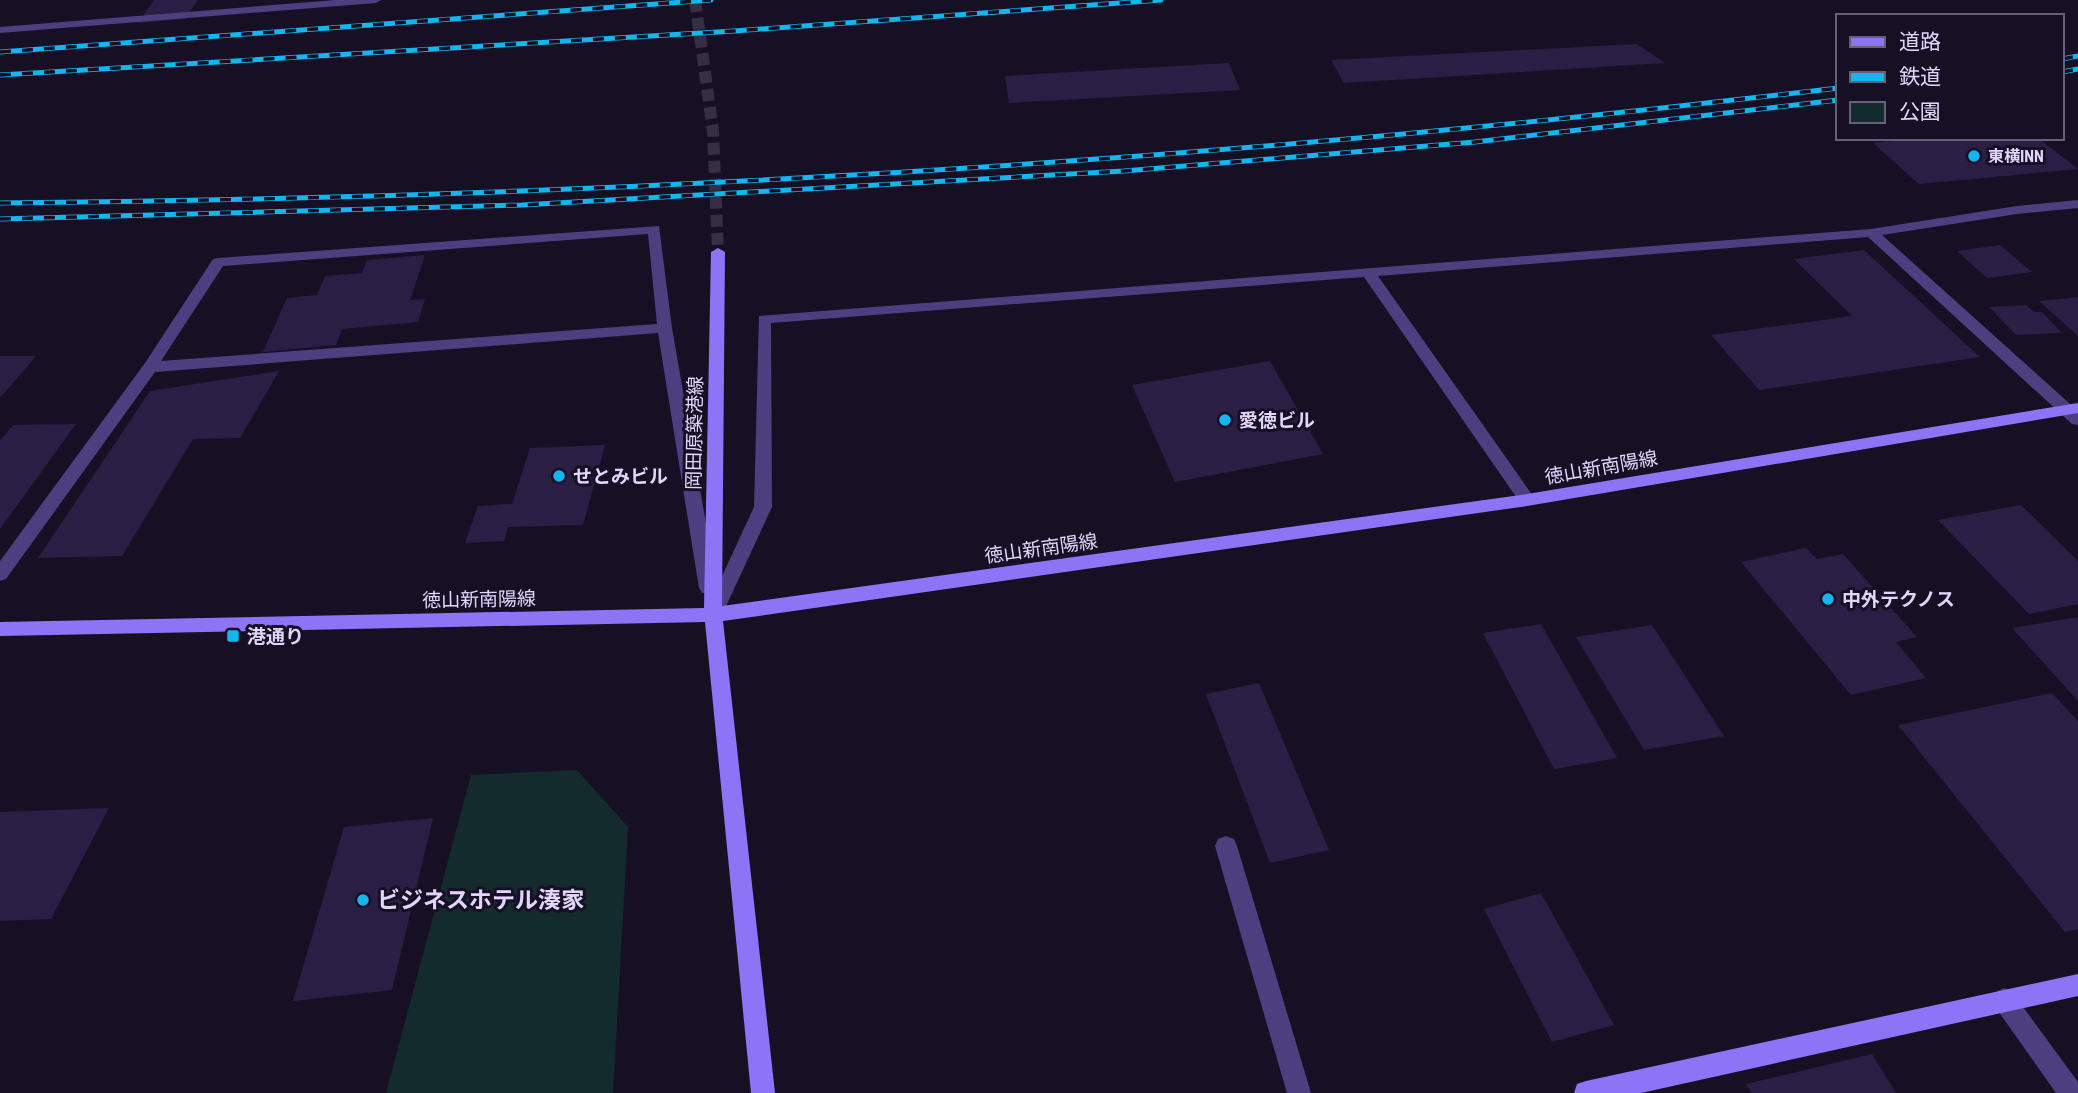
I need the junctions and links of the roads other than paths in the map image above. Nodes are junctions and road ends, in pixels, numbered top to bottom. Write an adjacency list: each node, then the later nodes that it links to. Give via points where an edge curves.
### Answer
1 (376, 0): 2 (street)
2 (0, 30)
3 (2078, 204): 4 (street)
4 (1871, 233): 6 (street); 9 (street)
5 (718, 252): 12 (main road, 岡田原築港線)
6 (1369, 273): 10 (street); 12 (street, via 764,319 763,507)
7 (665, 328): 8 (street); 8 (street, via 654,229 218,262); 12 (street)
8 (150, 367): 11 (street)
9 (2074, 412): 10 (main road, 徳山新南陽線)
10 (1527, 500): 12 (main road, 徳山新南陽線)
11 (0, 574)
12 (713, 615): 13 (main road, 徳山新南陽線); 17 (main road, 岡田原築港線)
13 (0, 629)
14 (1226, 846): 18 (street)
15 (2078, 985): 16 (main road)
16 (2004, 1000): 19 (main road); 20 (street)
17 (762, 1093)
18 (1299, 1093)
19 (1586, 1093)
20 (2071, 1093)

